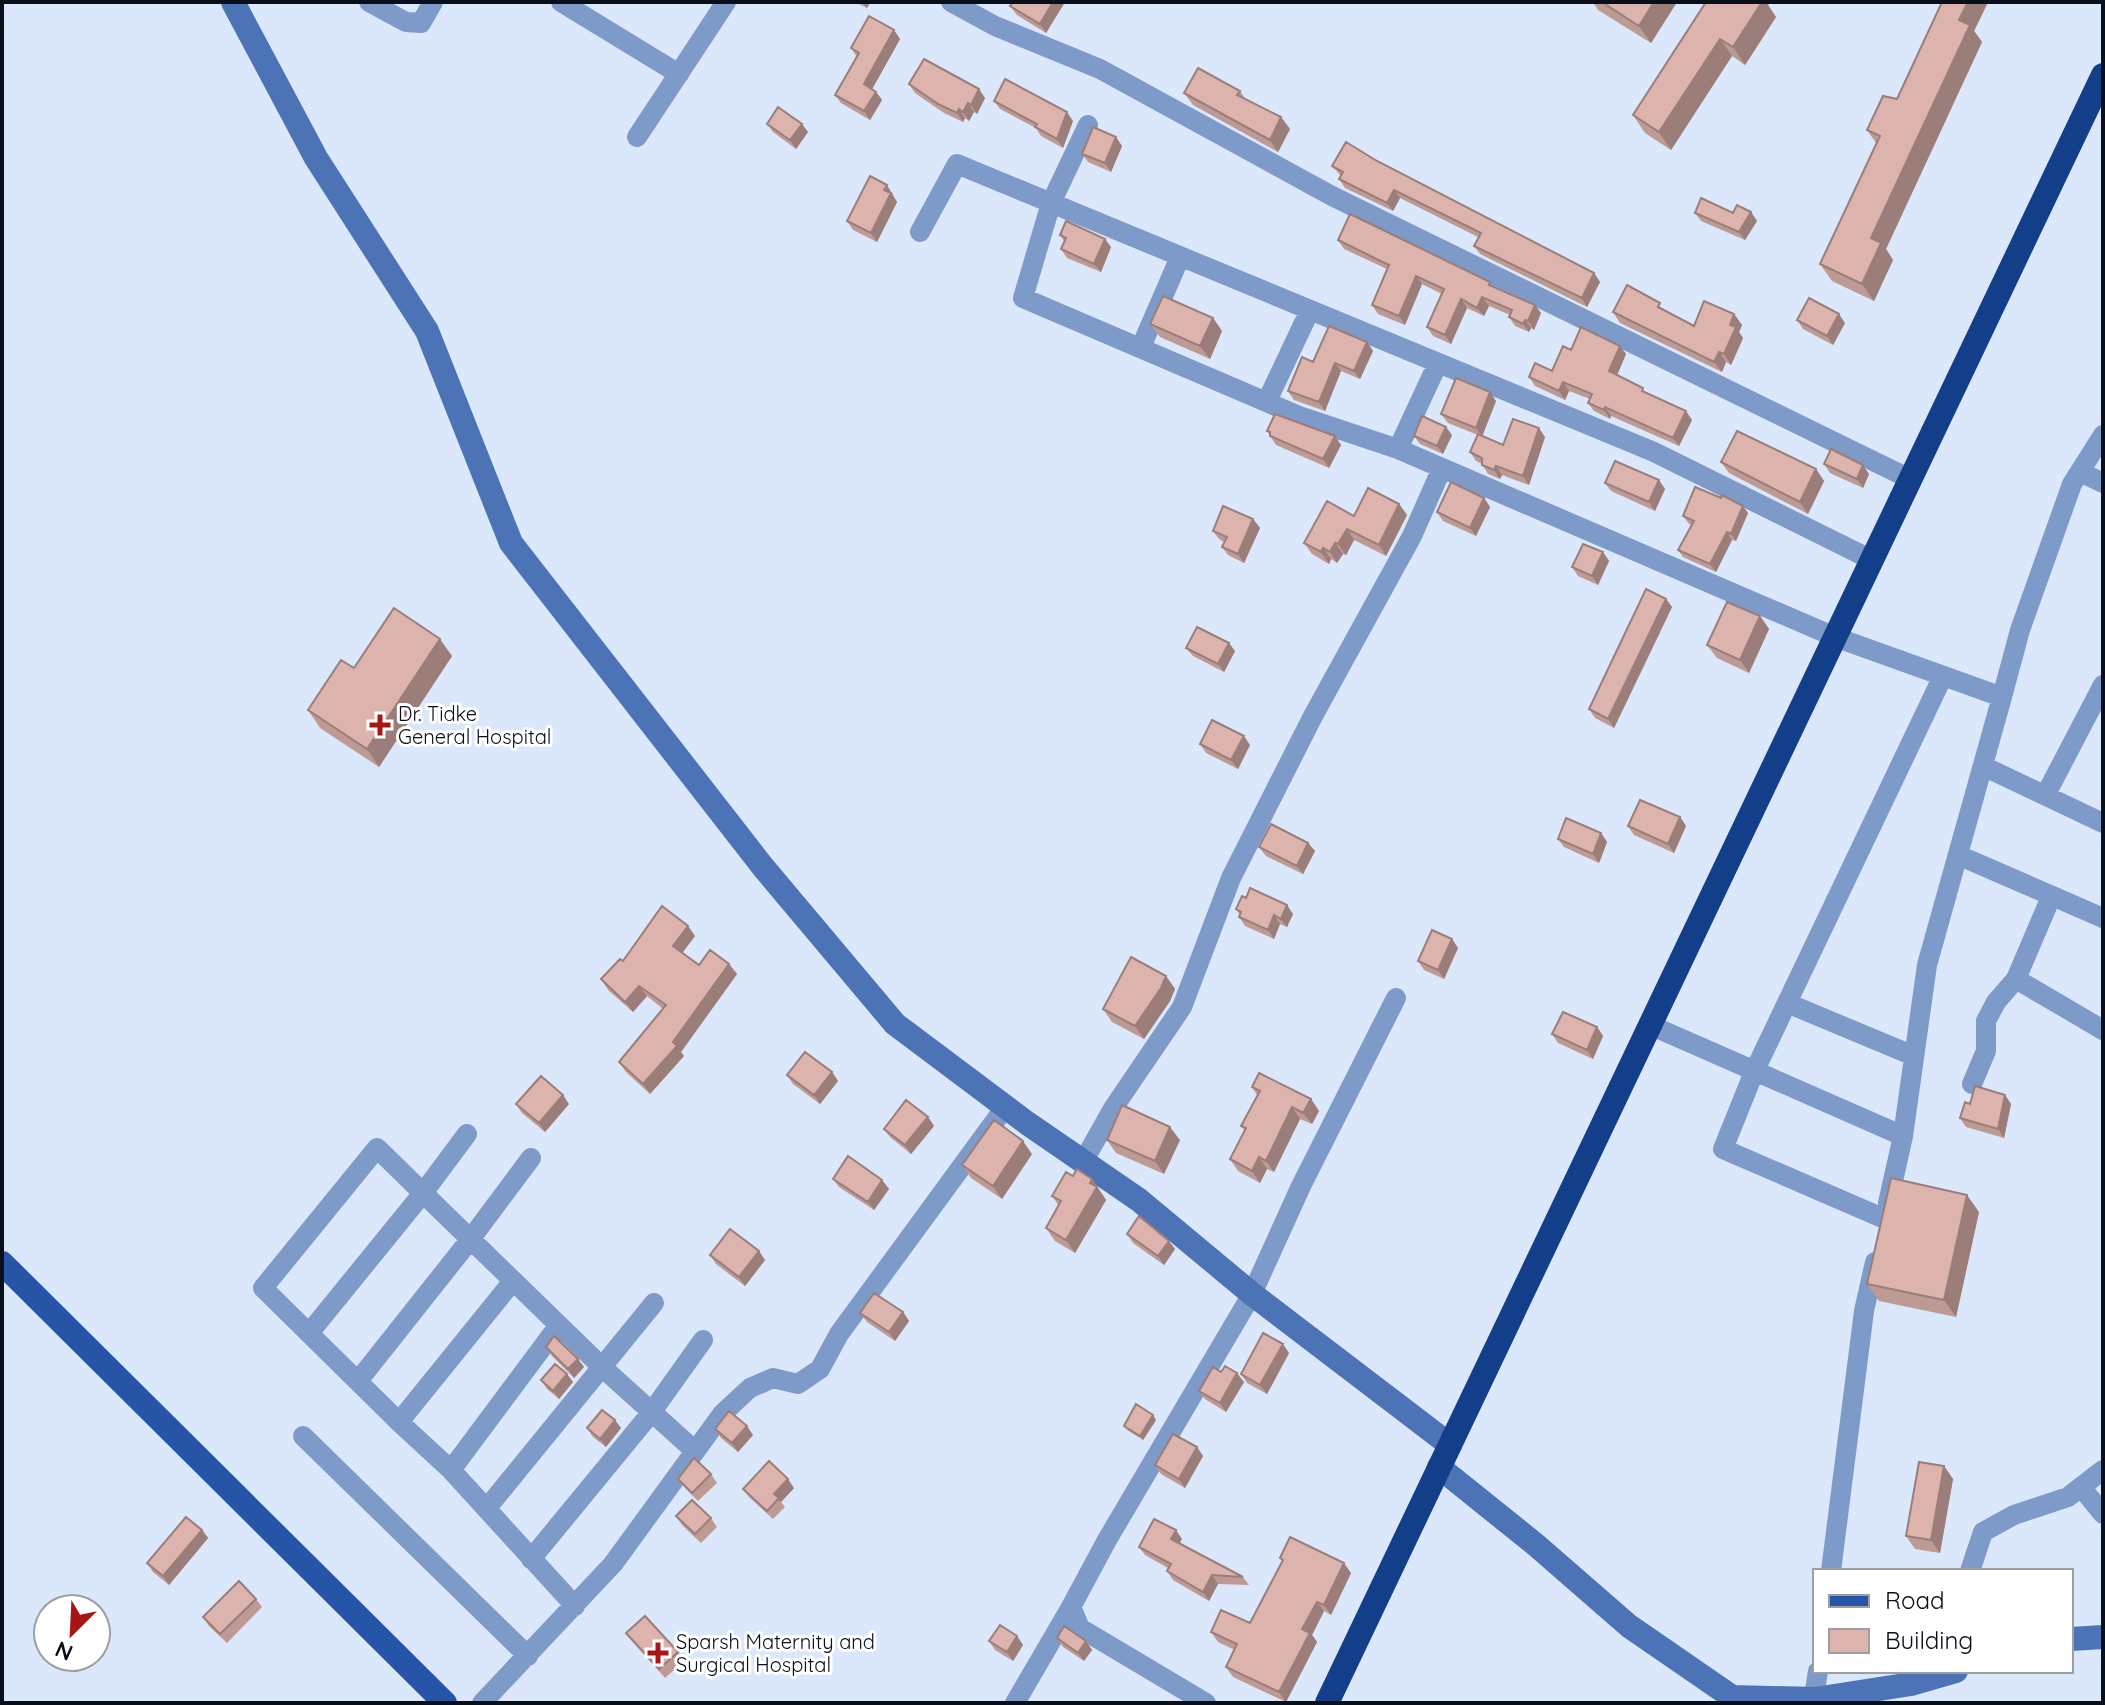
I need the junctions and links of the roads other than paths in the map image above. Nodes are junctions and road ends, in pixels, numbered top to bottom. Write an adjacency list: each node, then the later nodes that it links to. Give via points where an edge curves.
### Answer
1 (233, 2): 45 (street, via 316,158 427,331 511,543 763,867 895,1024)
2 (369, 2): 7 (street)
3 (433, 2): 7 (street, via 421,23 406,22)
4 (561, 2): 8 (street)
5 (726, 2): 9 (street)
6 (951, 2): 24 (street, via 1100,69 1332,196)
7 (396, 8)
8 (586, 8): 9 (street)
9 (679, 74): 12 (street)
10 (2103, 75): 24 (highway)
11 (1088, 125): 13 (street)
12 (637, 137)
13 (1051, 203): 14 (street, via 957,164); 15 (street); 17 (street, via 1023,298)
14 (920, 232)
15 (1180, 257): 16 (street); 17 (street)
16 (1310, 310): 18 (street); 19 (street)
17 (1141, 347): 19 (street)
18 (1438, 363): 21 (street); 26 (street, via 1654,452)
19 (1267, 401): 21 (street)
20 (2103, 435): 23 (street)
21 (1398, 449): 22 (street)
22 (1442, 468): 27 (street); 49 (street, via 1412,536 1231,878 1182,1007)
23 (2080, 472): 25 (street); 30 (street, via 2020,630)
24 (1910, 479): 26 (highway)
25 (2103, 483)
26 (1872, 560): 27 (highway)
27 (1835, 637): 28 (street); 40 (highway)
28 (1943, 676): 30 (street); 39 (street)
29 (2103, 685): 32 (street)
30 (2002, 697): 31 (street)
31 (1983, 766): 32 (street); 34 (street)
32 (2046, 794): 33 (street)
33 (2103, 823)
34 (1958, 855): 35 (street); 42 (street, via 1927,965)
35 (2051, 897): 36 (street); 37 (street)
36 (2103, 918)
37 (2016, 979): 41 (street); 44 (street, via 1986,1021 1986,1051)
38 (1396, 998): 55 (street)
39 (1787, 1003): 42 (street); 43 (street)
40 (1650, 1025): 43 (street); 65 (highway)
41 (2103, 1030)
42 (1914, 1056): 47 (street)
43 (1754, 1072): 47 (street); 51 (street, via 1723,1149)
44 (1972, 1084)
45 (1006, 1106): 49 (street); 66 (street, via 839,1334 820,1369 798,1384 773,1378 750,1388)
46 (467, 1134): 50 (street)
47 (1903, 1136): 51 (street)
48 (531, 1158): 52 (street)
49 (1083, 1162): 55 (street, via 1139,1200)
50 (423, 1193): 52 (street); 58 (street); 58 (street, via 377,1148 263,1288)
51 (1881, 1234): 74 (street, via 1864,1311)
52 (469, 1241): 54 (street); 61 (street)
53 (2, 1263): 85 (main road)
54 (513, 1281): 57 (street); 63 (street)
55 (1252, 1294): 65 (street); 77 (street)
56 (654, 1303): 60 (street)
57 (559, 1325): 60 (street); 68 (street)
58 (310, 1332): 61 (street)
59 (703, 1340): 62 (street)
60 (603, 1368): 62 (street); 71 (street)
61 (358, 1381): 63 (street)
62 (651, 1413): 66 (street); 73 (street)
63 (399, 1422): 68 (street)
64 (303, 1436): 80 (street)
65 (1450, 1445): 67 (highway)
66 (695, 1451): 76 (street, via 613,1564)
67 (1439, 1467): 84 (street, via 1629,1626 1732,1697); 89 (highway)
68 (451, 1470): 71 (street)
69 (2103, 1470): 70 (street)
70 (2081, 1487): 72 (street); 75 (street, via 1983,1532)
71 (487, 1508): 73 (street)
72 (2103, 1514)
73 (531, 1559): 76 (street)
74 (1831, 1569)
75 (1971, 1569)
76 (575, 1606): 80 (street)
77 (1071, 1607): 87 (street); 88 (street, via 1080,1628)
78 (2103, 1637): 79 (street)
79 (2073, 1639)
80 (528, 1656): 86 (street)
81 (1818, 1673): 84 (street)
82 (1933, 1675): 83 (street)
83 (1874, 1696): 84 (street)
84 (1814, 1701)
85 (445, 1703)
86 (482, 1703)
87 (1015, 1703)
88 (1206, 1703)
89 (1327, 1703)

